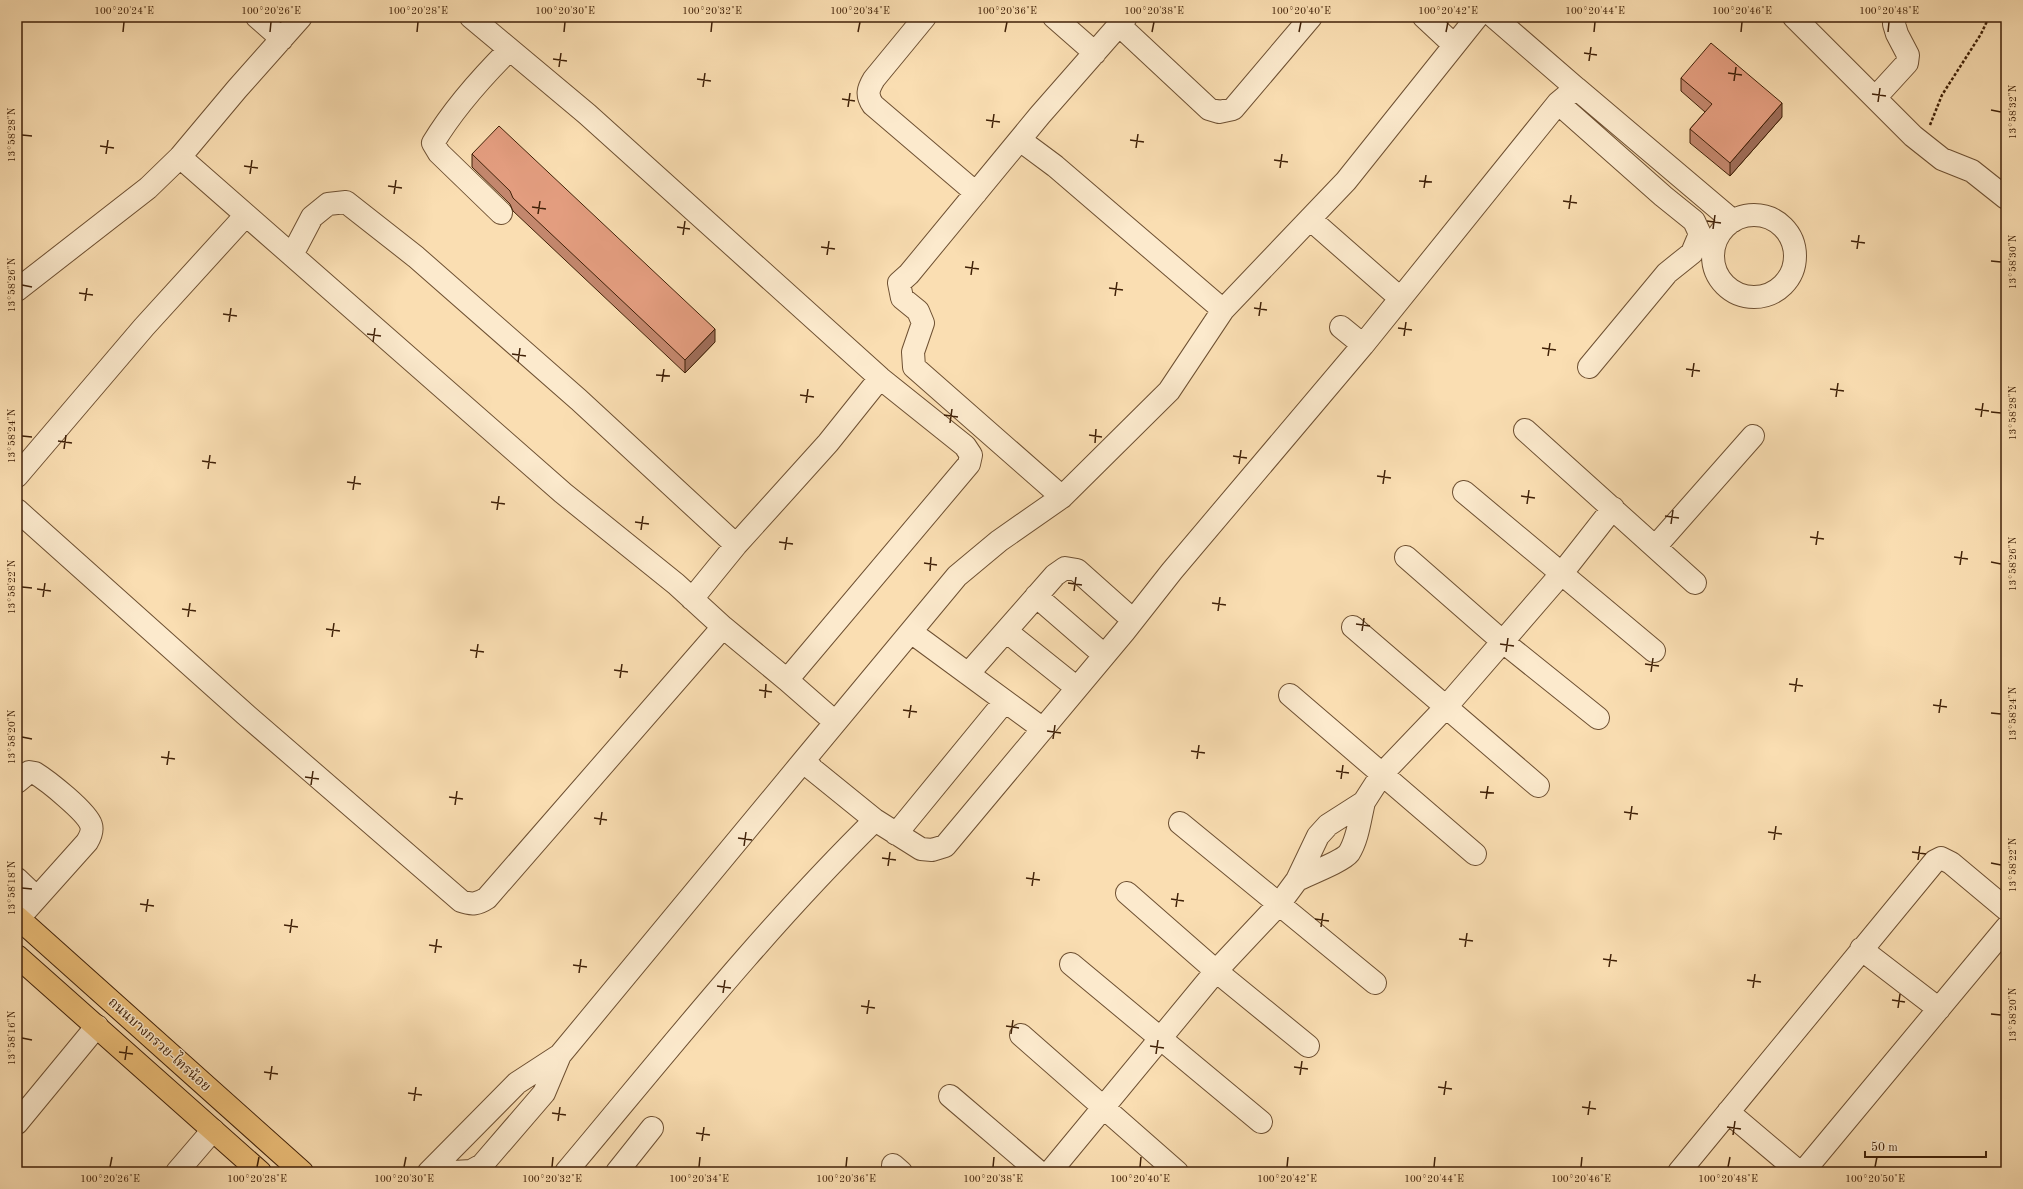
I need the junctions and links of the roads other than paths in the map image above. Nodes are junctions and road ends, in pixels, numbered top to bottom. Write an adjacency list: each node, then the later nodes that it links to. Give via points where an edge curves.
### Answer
1 (257, 17): 13 (street)
2 (301, 17): 13 (street)
3 (471, 17): 15 (street)
4 (924, 17): 22 (street, via 874,79 868,90 868,98)
5 (1054, 17): 16 (street)
6 (1311, 17): 12 (street, via 1233,109 1219,112 1208,109)
7 (1424, 17): 14 (street)
8 (1477, 17): 14 (street)
9 (1494, 17): 17 (street)
10 (1794, 17): 18 (street)
11 (1895, 17): 18 (street, via 1897,34 1908,55 1907,63)
12 (1123, 21): 16 (street)
13 (282, 39): 21 (street)
14 (1454, 45): 26 (street, via 1346,181)
15 (510, 50): 24 (street, via 479,80 442,127 433,143 438,153); 35 (street, via 587,114)
16 (1095, 53): 20 (street)
17 (1576, 88): 19 (street); 27 (street)
18 (1875, 98): 23 (street, via 1942,160 1972,171)
19 (1558, 103): 30 (street); 34 (street, via 1694,221 1700,234 1692,253 1667,273)
20 (1020, 140): 22 (street); 31 (street, via 1055,166)
21 (180, 157): 25 (street); 29 (street, via 148,188)
22 (976, 193): 40 (street, via 899,283 902,298 918,311 923,323 913,352 914,367)
23 (2006, 198)
24 (501, 213)
25 (246, 215): 28 (street); 38 (street, via 144,327)
26 (1310, 219): 30 (street); 31 (street)
27 (1733, 221)
28 (292, 255): 43 (street, via 312,217 328,204 346,202 416,257 579,400); 49 (street, via 563,493)
29 (17, 290)
30 (1400, 298): 33 (street)
31 (1223, 310): 40 (street, via 1169,391)
32 (1341, 327): 33 (street)
33 (1363, 344): 50 (street)
34 (1589, 367)
35 (880, 378): 43 (street, via 828,443); 59 (street, via 965,446 971,455 969,464)
36 (1525, 430): 41 (street)
37 (1754, 436): 44 (street)
38 (17, 476)
39 (1464, 492): 46 (street)
40 (1062, 497): 54 (street, via 999,541 957,576)
41 (1613, 508): 44 (street); 46 (street)
42 (17, 510): 52 (street, via 245,714 461,901 469,904 479,903 487,898)
43 (736, 545): 49 (street)
44 (1655, 547): 47 (street)
45 (1406, 557): 55 (street)
46 (1562, 573): 55 (street); 56 (street)
47 (1695, 583)
48 (1036, 596): 50 (street, via 1065,568 1077,570); 53 (street); 57 (street)
49 (692, 600): 52 (street)
50 (1133, 620): 57 (street)
51 (1353, 626): 63 (street)
52 (723, 627): 59 (street)
53 (1006, 631): 58 (street); 60 (street)
54 (911, 632): 58 (street); 65 (street)
55 (1502, 641): 63 (street); 64 (street)
56 (1654, 651)
57 (1104, 655): 60 (street)
58 (968, 674): 62 (street)
59 (787, 680): 65 (street)
60 (1077, 688): 66 (street)
61 (1290, 695): 68 (street)
62 (1005, 701): 66 (street); 74 (street)
63 (1446, 707): 68 (street); 70 (street)
64 (1598, 718)
65 (835, 722): 67 (street)
66 (1043, 729): 74 (street, via 945,846 932,850 921,849)
67 (805, 759): 72 (street, via 812,769); 94 (street)
68 (1382, 774): 71 (street); 75 (street)
69 (17, 782): 79 (street, via 29,772 35,773 87,816 92,827 87,842)
70 (1538, 786)
71 (1364, 802): 77 (street, via 1328,825 1318,836); 77 (street, via 1355,841 1348,853 1341,859)
72 (875, 820): 74 (street); 107 (street, via 735,971)
73 (1180, 823): 80 (street)
74 (896, 834)
75 (1475, 854)
76 (17, 879): 79 (street)
77 (1297, 880): 80 (street)
78 (1127, 893): 87 (street)
79 (37, 898): 82 (street)
80 (1280, 903): 87 (street); 88 (street)
81 (2006, 909): 84 (street, via 1951,863 1941,858 1930,865)
82 (18, 918): 104 (main road, ถนนบางกรวย-ไทรน้อย)
83 (2006, 928): 89 (street)
84 (1861, 949): 89 (street); 97 (street)
85 (17, 956): 90 (main road, ถนนบางกรวย-ไทรน้อย)
86 (1071, 964): 92 (street)
87 (1216, 971): 92 (street); 93 (street)
88 (1375, 983)
89 (1939, 1009): 114 (street)
90 (97, 1026): 99 (street); 101 (main road, ถนนบางกรวย-ไทรน้อย)
91 (1022, 1035): 96 (street)
92 (1161, 1038): 96 (street); 98 (street)
93 (1308, 1046)
94 (560, 1055): 105 (street, via 517,1083); 106 (street, via 544,1093 482,1165 470,1171)
95 (950, 1096): 109 (street)
96 (1104, 1106): 110 (street); 111 (street)
97 (1728, 1112): 112 (street); 113 (street)
98 (1261, 1122)
99 (17, 1123)
100 (652, 1128): 108 (street)
101 (213, 1130): 102 (street); 103 (main road, ถนนบางกรวย-ไทรน้อย)
102 (177, 1172)
103 (260, 1172)
104 (302, 1172)
105 (429, 1172)
106 (454, 1172)
107 (566, 1172)
108 (617, 1172)
109 (1039, 1172)
110 (1050, 1172)
111 (1178, 1172)
112 (1679, 1172)
113 (1799, 1172)
114 (1803, 1172)

